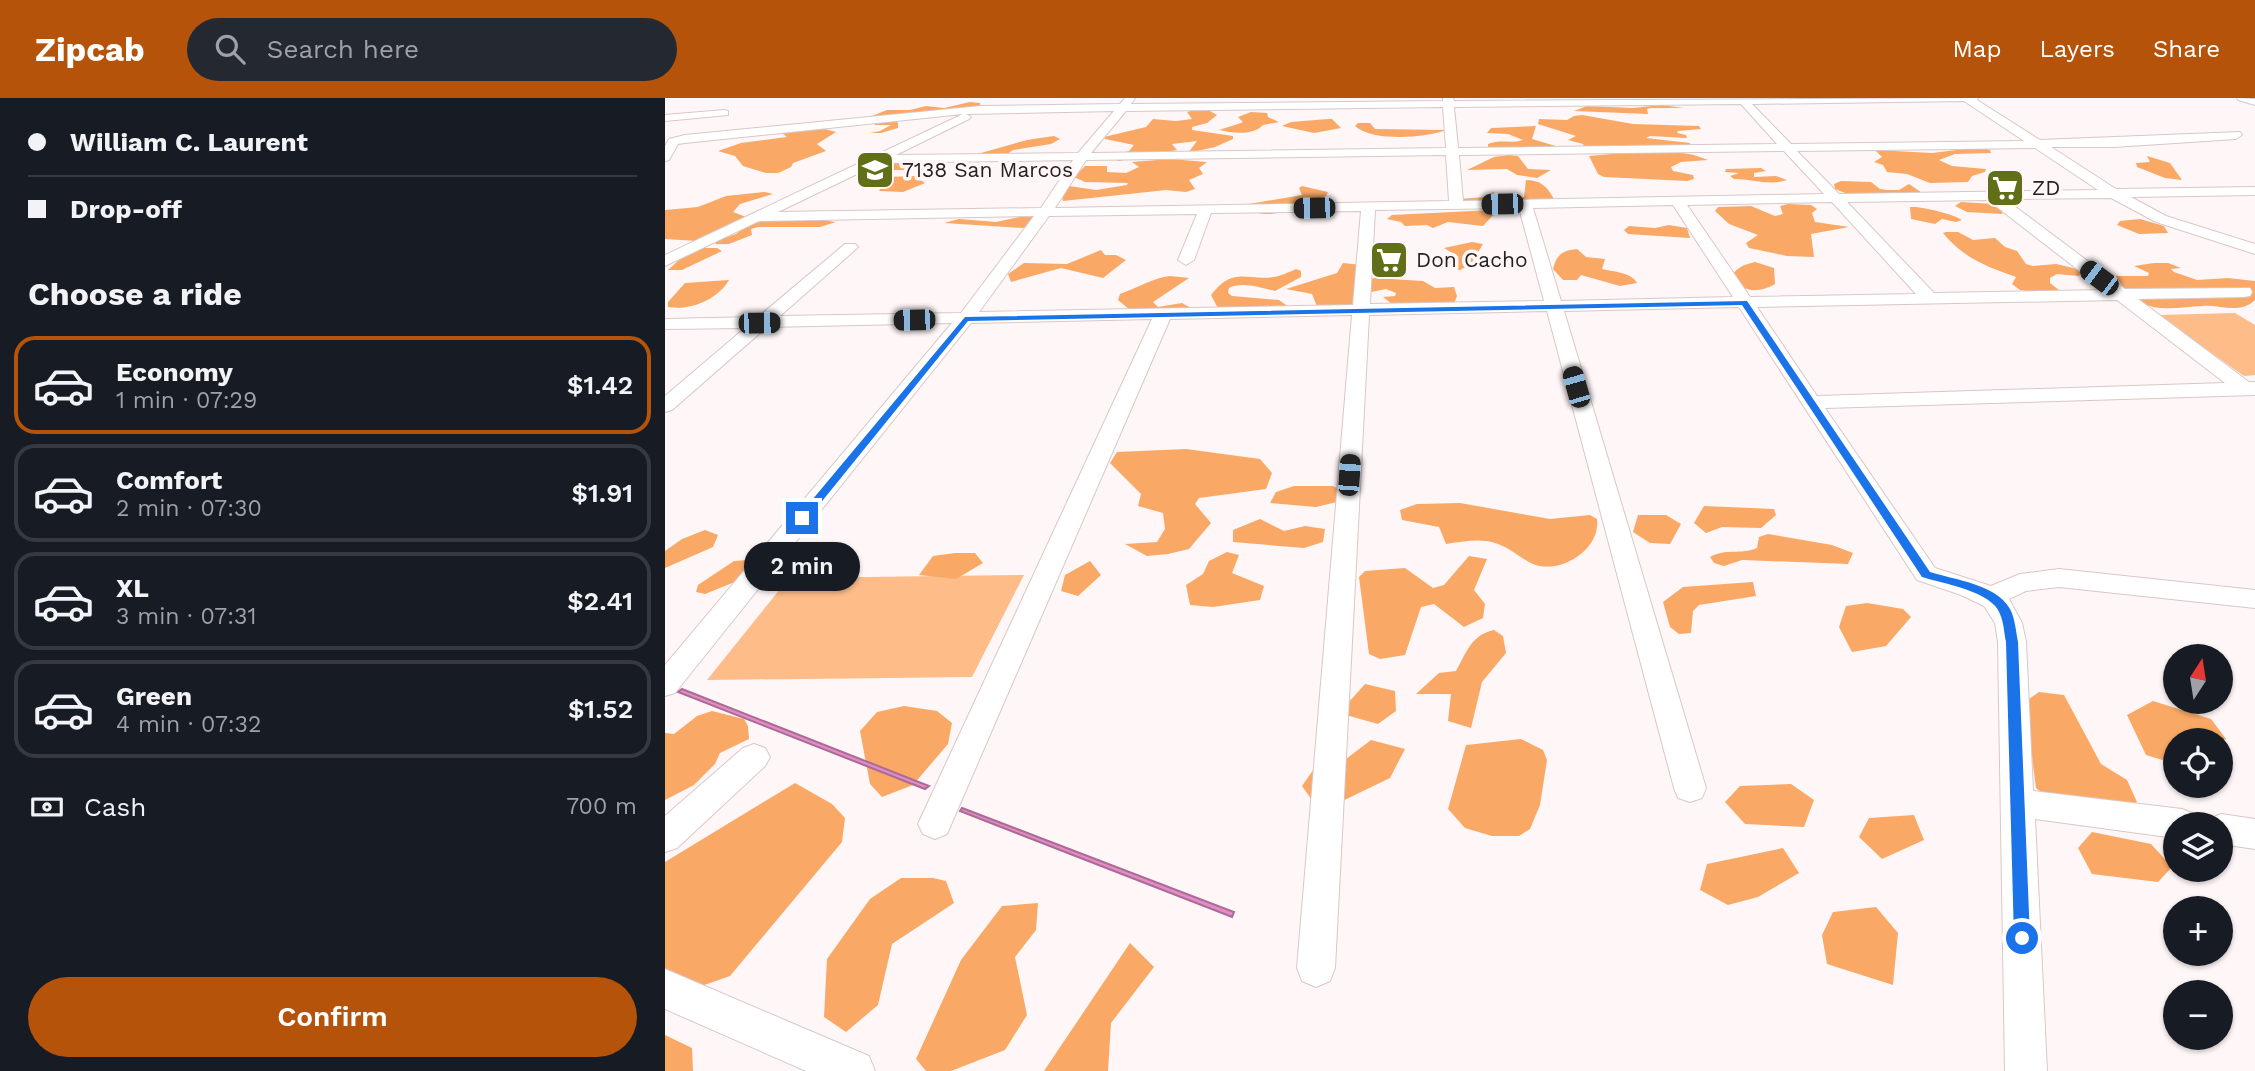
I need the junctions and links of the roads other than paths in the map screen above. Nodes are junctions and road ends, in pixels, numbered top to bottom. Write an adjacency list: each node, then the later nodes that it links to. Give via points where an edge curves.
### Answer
1 (1005, 98): 9 (street)
2 (1966, 98): 3 (street); 5 (street); 13 (street)
3 (1973, 98)
4 (2242, 98): 8 (street)
5 (1742, 99): 6 (street); 14 (street)
6 (1448, 101): 7 (street); 15 (street)
7 (1128, 102): 9 (street); 16 (street)
8 (2255, 102)
9 (981, 109): 17 (street, via 685,139 673,142); 18 (street)
10 (724, 113): 11 (street)
11 (665, 118)
12 (2237, 135): 13 (street)
13 (2037, 144): 14 (street); 20 (street)
14 (1787, 147): 15 (street); 22 (street)
15 (1452, 152): 16 (street); 25 (street)
16 (1082, 156): 18 (street); 28 (street)
17 (665, 157)
18 (880, 159): 29 (street)
19 (2255, 191): 20 (street)
20 (2116, 195): 21 (street); 33 (street, via 2161,219)
21 (1993, 197): 22 (street); 37 (street)
22 (1836, 199): 23 (street); 38 (street)
23 (1677, 201): 24 (street); 39 (street)
24 (1525, 204): 25 (street); 40 (street)
25 (1456, 205): 26 (street)
26 (1368, 207): 27 (street); 41 (street)
27 (1206, 209): 28 (street); 34 (street)
28 (1045, 212): 29 (street); 43 (street)
29 (757, 217): 30 (street)
30 (702, 243): 32 (street); 35 (street)
31 (850, 247): 44 (street)
32 (665, 248)
33 (2255, 249)
34 (1186, 260)
35 (665, 261)
36 (2244, 292): 37 (street)
37 (2120, 294): 38 (street); 46 (street)
38 (1929, 298): 39 (street)
39 (1744, 302): 40 (street); 47 (street)
40 (1554, 306): 41 (street); 54 (street)
41 (1361, 310): 42 (street); 61 (street)
42 (1163, 315): 43 (street); 57 (street)
43 (965, 319): 44 (street); 52 (street)
44 (759, 323): 45 (street); 48 (street)
45 (665, 324)
46 (2252, 391): 47 (street)
47 (1811, 402): 49 (street, via 1926,574)
48 (665, 406)
49 (1993, 596): 50 (street, via 2020,583 2059,578); 51 (street, via 2005,611)
50 (2255, 599)
51 (2012, 642): 55 (street)
52 (665, 685)
53 (754, 757): 60 (street)
54 (1690, 788)
55 (2018, 803): 56 (street); 64 (street)
56 (2163, 822)
57 (935, 824)
58 (2233, 831): 59 (street)
59 (2255, 834)
60 (665, 837)
61 (1316, 968)
62 (665, 989): 63 (street)
63 (854, 1071)
64 (2026, 1071)

